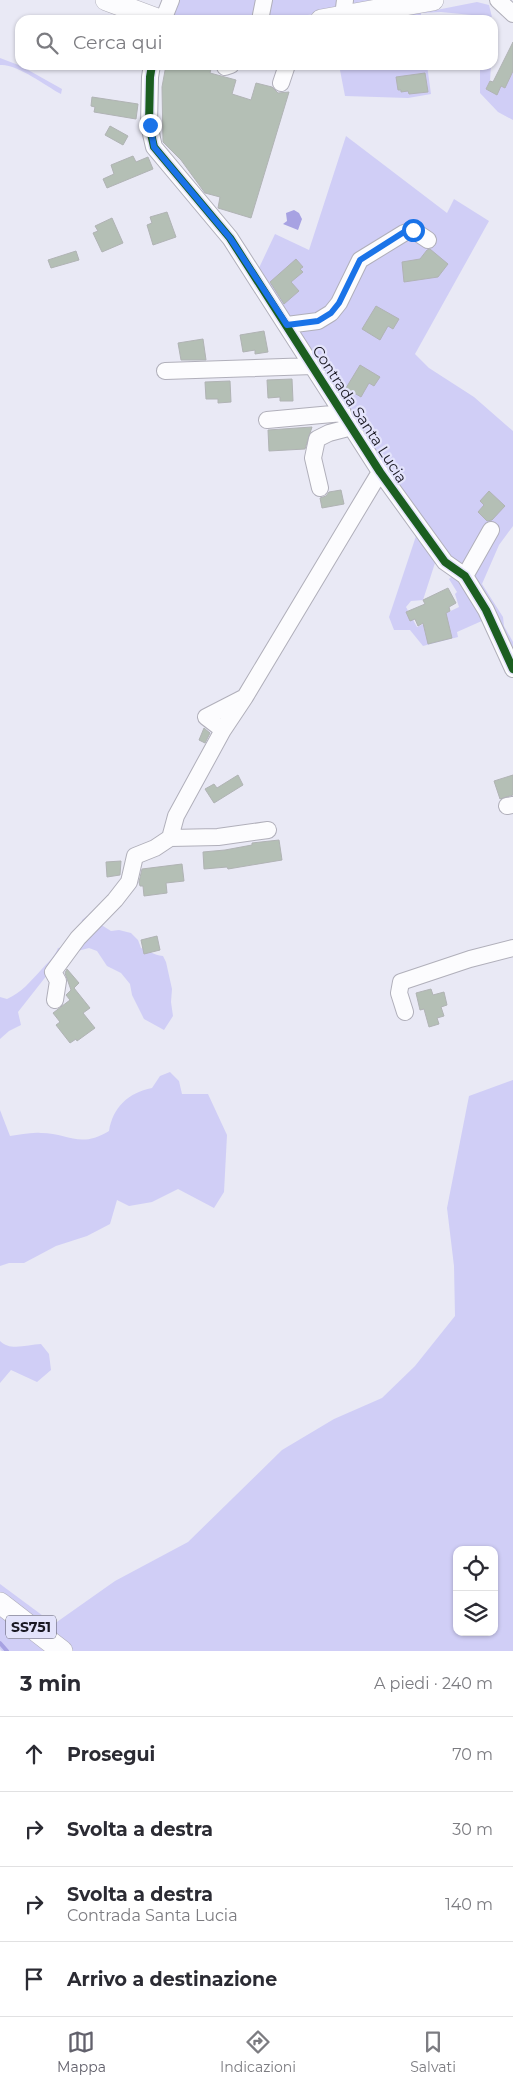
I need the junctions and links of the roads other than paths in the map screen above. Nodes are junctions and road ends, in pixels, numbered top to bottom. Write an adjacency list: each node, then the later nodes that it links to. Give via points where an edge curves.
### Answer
1 (106, 0): 8 (main road)
2 (171, 0): 9 (street)
3 (264, 0): 10 (street)
4 (433, 0): 6 (main road)
5 (498, 0): 7 (street)
6 (344, 8): 11 (main road)
7 (513, 14)
8 (148, 15)
9 (164, 15)
10 (261, 15)
11 (331, 15)
12 (151, 70): 16 (street, Contrada Santa Lucia, via 150,125 154,147 230,238)
13 (285, 70): 14 (street)
14 (281, 83)
15 (428, 240): 16 (street, via 413,230 404,232 360,260 331,313 318,321)
16 (287, 325): 17 (street, Contrada Santa Lucia)
17 (313, 366): 18 (street); 20 (street, Contrada Santa Lucia)
18 (165, 371)
19 (267, 420): 20 (street)
20 (348, 420): 21 (street, Contrada Santa Lucia); 22 (street, via 317,439 313,458)
21 (380, 472): 24 (street, Contrada Santa Lucia, via 445,562); 27 (street, via 224,730 176,816)
22 (320, 488)
23 (491, 530): 24 (street)
24 (465, 576): 25 (street, Contrada Santa Lucia, via 486,610)
25 (513, 669)
26 (268, 830): 27 (street, via 218,837)
27 (170, 838): 29 (street, via 135,856 129,882 116,900 78,938 53,972 58,981)
28 (513, 948): 30 (street, via 401,982)
29 (55, 1000)
30 (405, 1012)
31 (0, 1603): 32 (main road, SS751)
32 (62, 1651)

